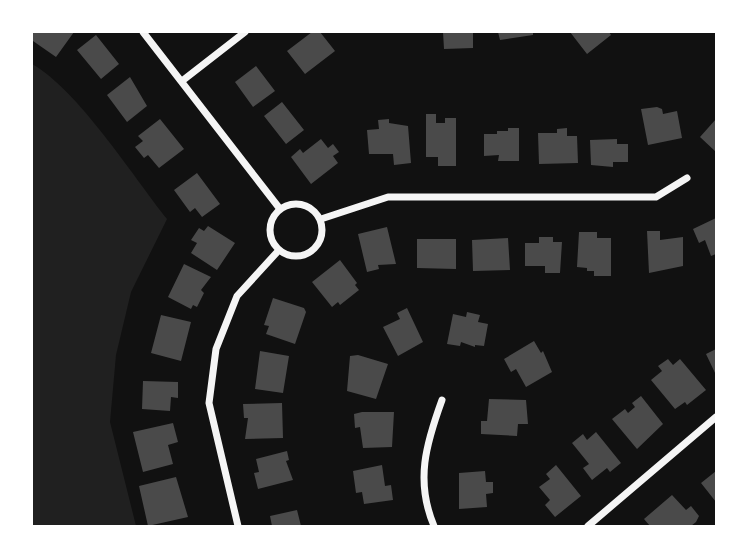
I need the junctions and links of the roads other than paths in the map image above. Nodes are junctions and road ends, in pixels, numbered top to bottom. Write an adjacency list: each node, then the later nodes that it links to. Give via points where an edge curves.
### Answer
1 (144, 32): 3 (street)
2 (245, 32): 3 (street)
3 (182, 81): 5 (street)
4 (687, 178): 6 (street, via 656,197 388,197)
5 (280, 209): 6 (street, via 296,203); 7 (street, via 270,229)
6 (321, 219): 7 (street, via 321,239 311,252 294,257)
7 (279, 250): 10 (street, via 237,296 216,349 209,403)
8 (442, 400): 11 (street, via 425,447 423,480)
9 (716, 417): 12 (street)
10 (237, 527)
11 (434, 527)
12 (588, 527)

